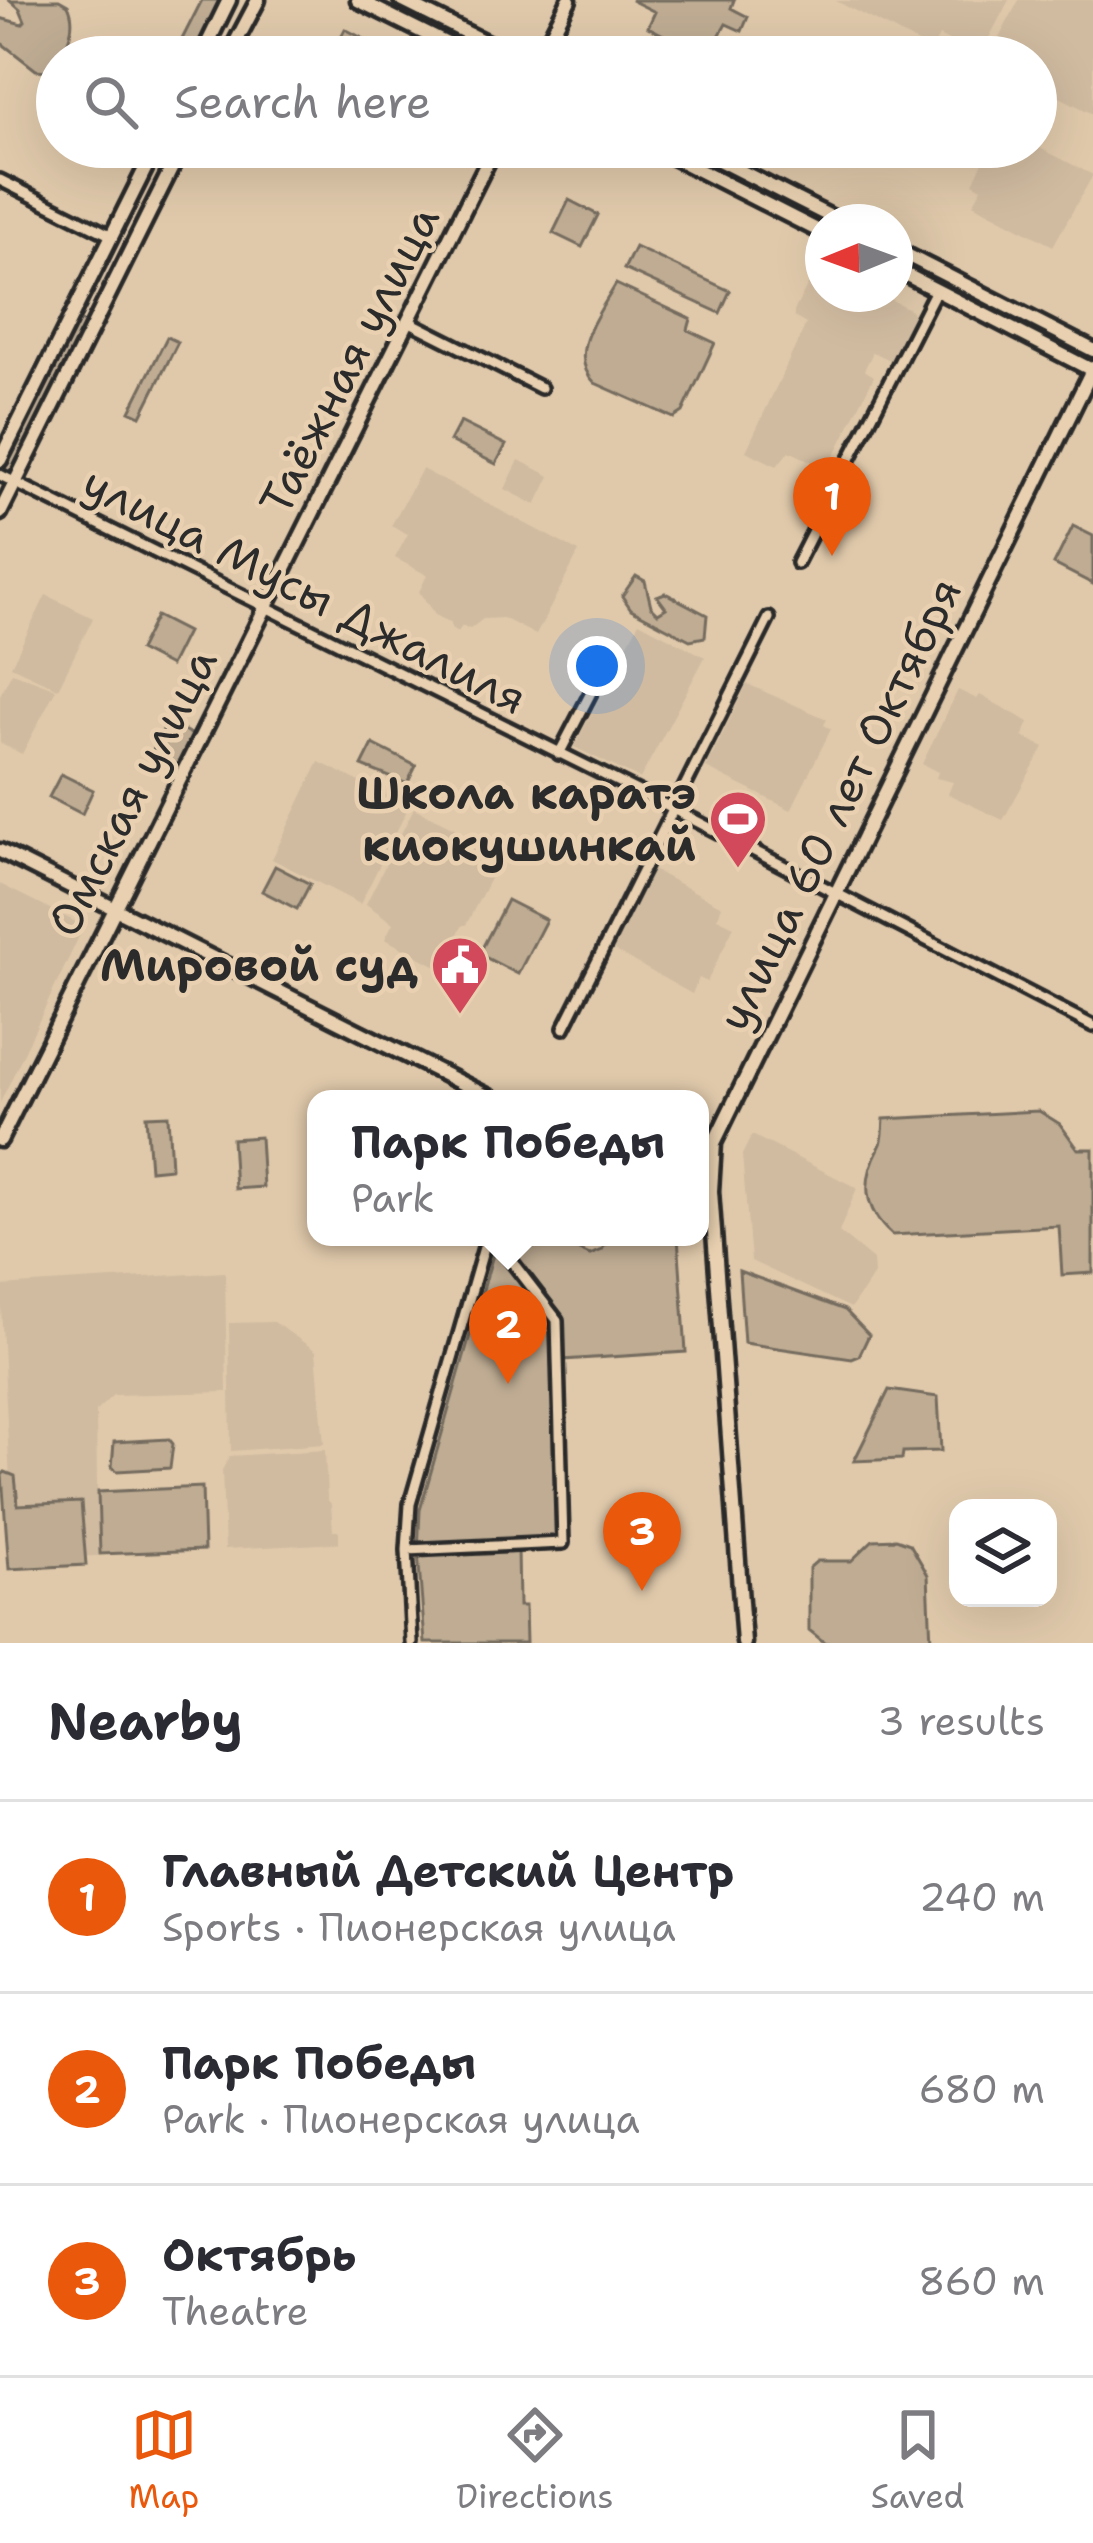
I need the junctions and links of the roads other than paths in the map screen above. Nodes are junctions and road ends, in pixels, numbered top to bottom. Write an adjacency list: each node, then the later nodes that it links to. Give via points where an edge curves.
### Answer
1 (230, 0): 6 (main road)
2 (258, 0): 7 (main road)
3 (358, 0): 8 (main road)
4 (401, 0): 9 (main road)
5 (569, 0): 10 (main road)
6 (212, 36)
7 (239, 36)
8 (431, 36)
9 (472, 36)
10 (551, 36)
11 (146, 168): 21 (main road)
12 (163, 168): 17 (main road)
13 (171, 168): 17 (main road)
14 (484, 168): 27 (main road, Таёжная улица)
15 (695, 168): 20 (main road)
16 (734, 168): 19 (main road)
17 (166, 178): 26 (main road)
18 (0, 180): 21 (street)
19 (805, 204)
20 (805, 223)
21 (112, 236): 25 (main road)
22 (913, 259): 28 (main road)
23 (913, 278): 24 (main road)
24 (936, 290): 29 (main road); 37 (street)
25 (76, 309): 26 (main road); 33 (main road)
26 (96, 319): 35 (main road)
27 (408, 321): 32 (street); 38 (main road, Таёжная улица)
28 (1041, 324): 29 (main road, via 1045,335); 30 (main road)
29 (1032, 340): 31 (main road)
30 (1093, 350)
31 (1092, 370): 44 (main road, улица 60 лет Октября)
32 (541, 388)
33 (0, 460)
34 (0, 475): 35 (street, улица Мусы Джалиля)
35 (15, 483): 36 (main road); 38 (street, улица Мусы Джалиля)
36 (0, 513)
37 (797, 563)
38 (266, 606): 41 (street, улица Мусы Джалиля); 45 (main road, Омская улица)
39 (769, 618): 42 (street)
40 (609, 658): 41 (street)
41 (559, 754): 42 (street, улица Мусы Джалиля)
42 (674, 808): 44 (street, улица Мусы Джалиля); 47 (street)
43 (0, 851): 45 (main road)
44 (836, 891): 46 (street, улица Мусы Джалиля); 50 (main road, улица 60 лет Октября)
45 (114, 907): 48 (main road); 49 (main road, Омская улица)
46 (1093, 1023)
47 (564, 1028)
48 (475, 1090)
49 (0, 1140)
50 (714, 1143): 51 (main road); 52 (main road, улица 60 лет Октября)
51 (709, 1150)
52 (709, 1173)
53 (709, 1203): 55 (main road, улица 60 лет Октября)
54 (709, 1219): 55 (main road)
55 (715, 1228): 60 (main road, улица 60 лет Октября)
56 (487, 1246): 58 (street, via 414,1487)
57 (497, 1246): 58 (street, via 557,1319 563,1544)
58 (406, 1550): 59 (street)
59 (412, 1643)
60 (744, 1643)

